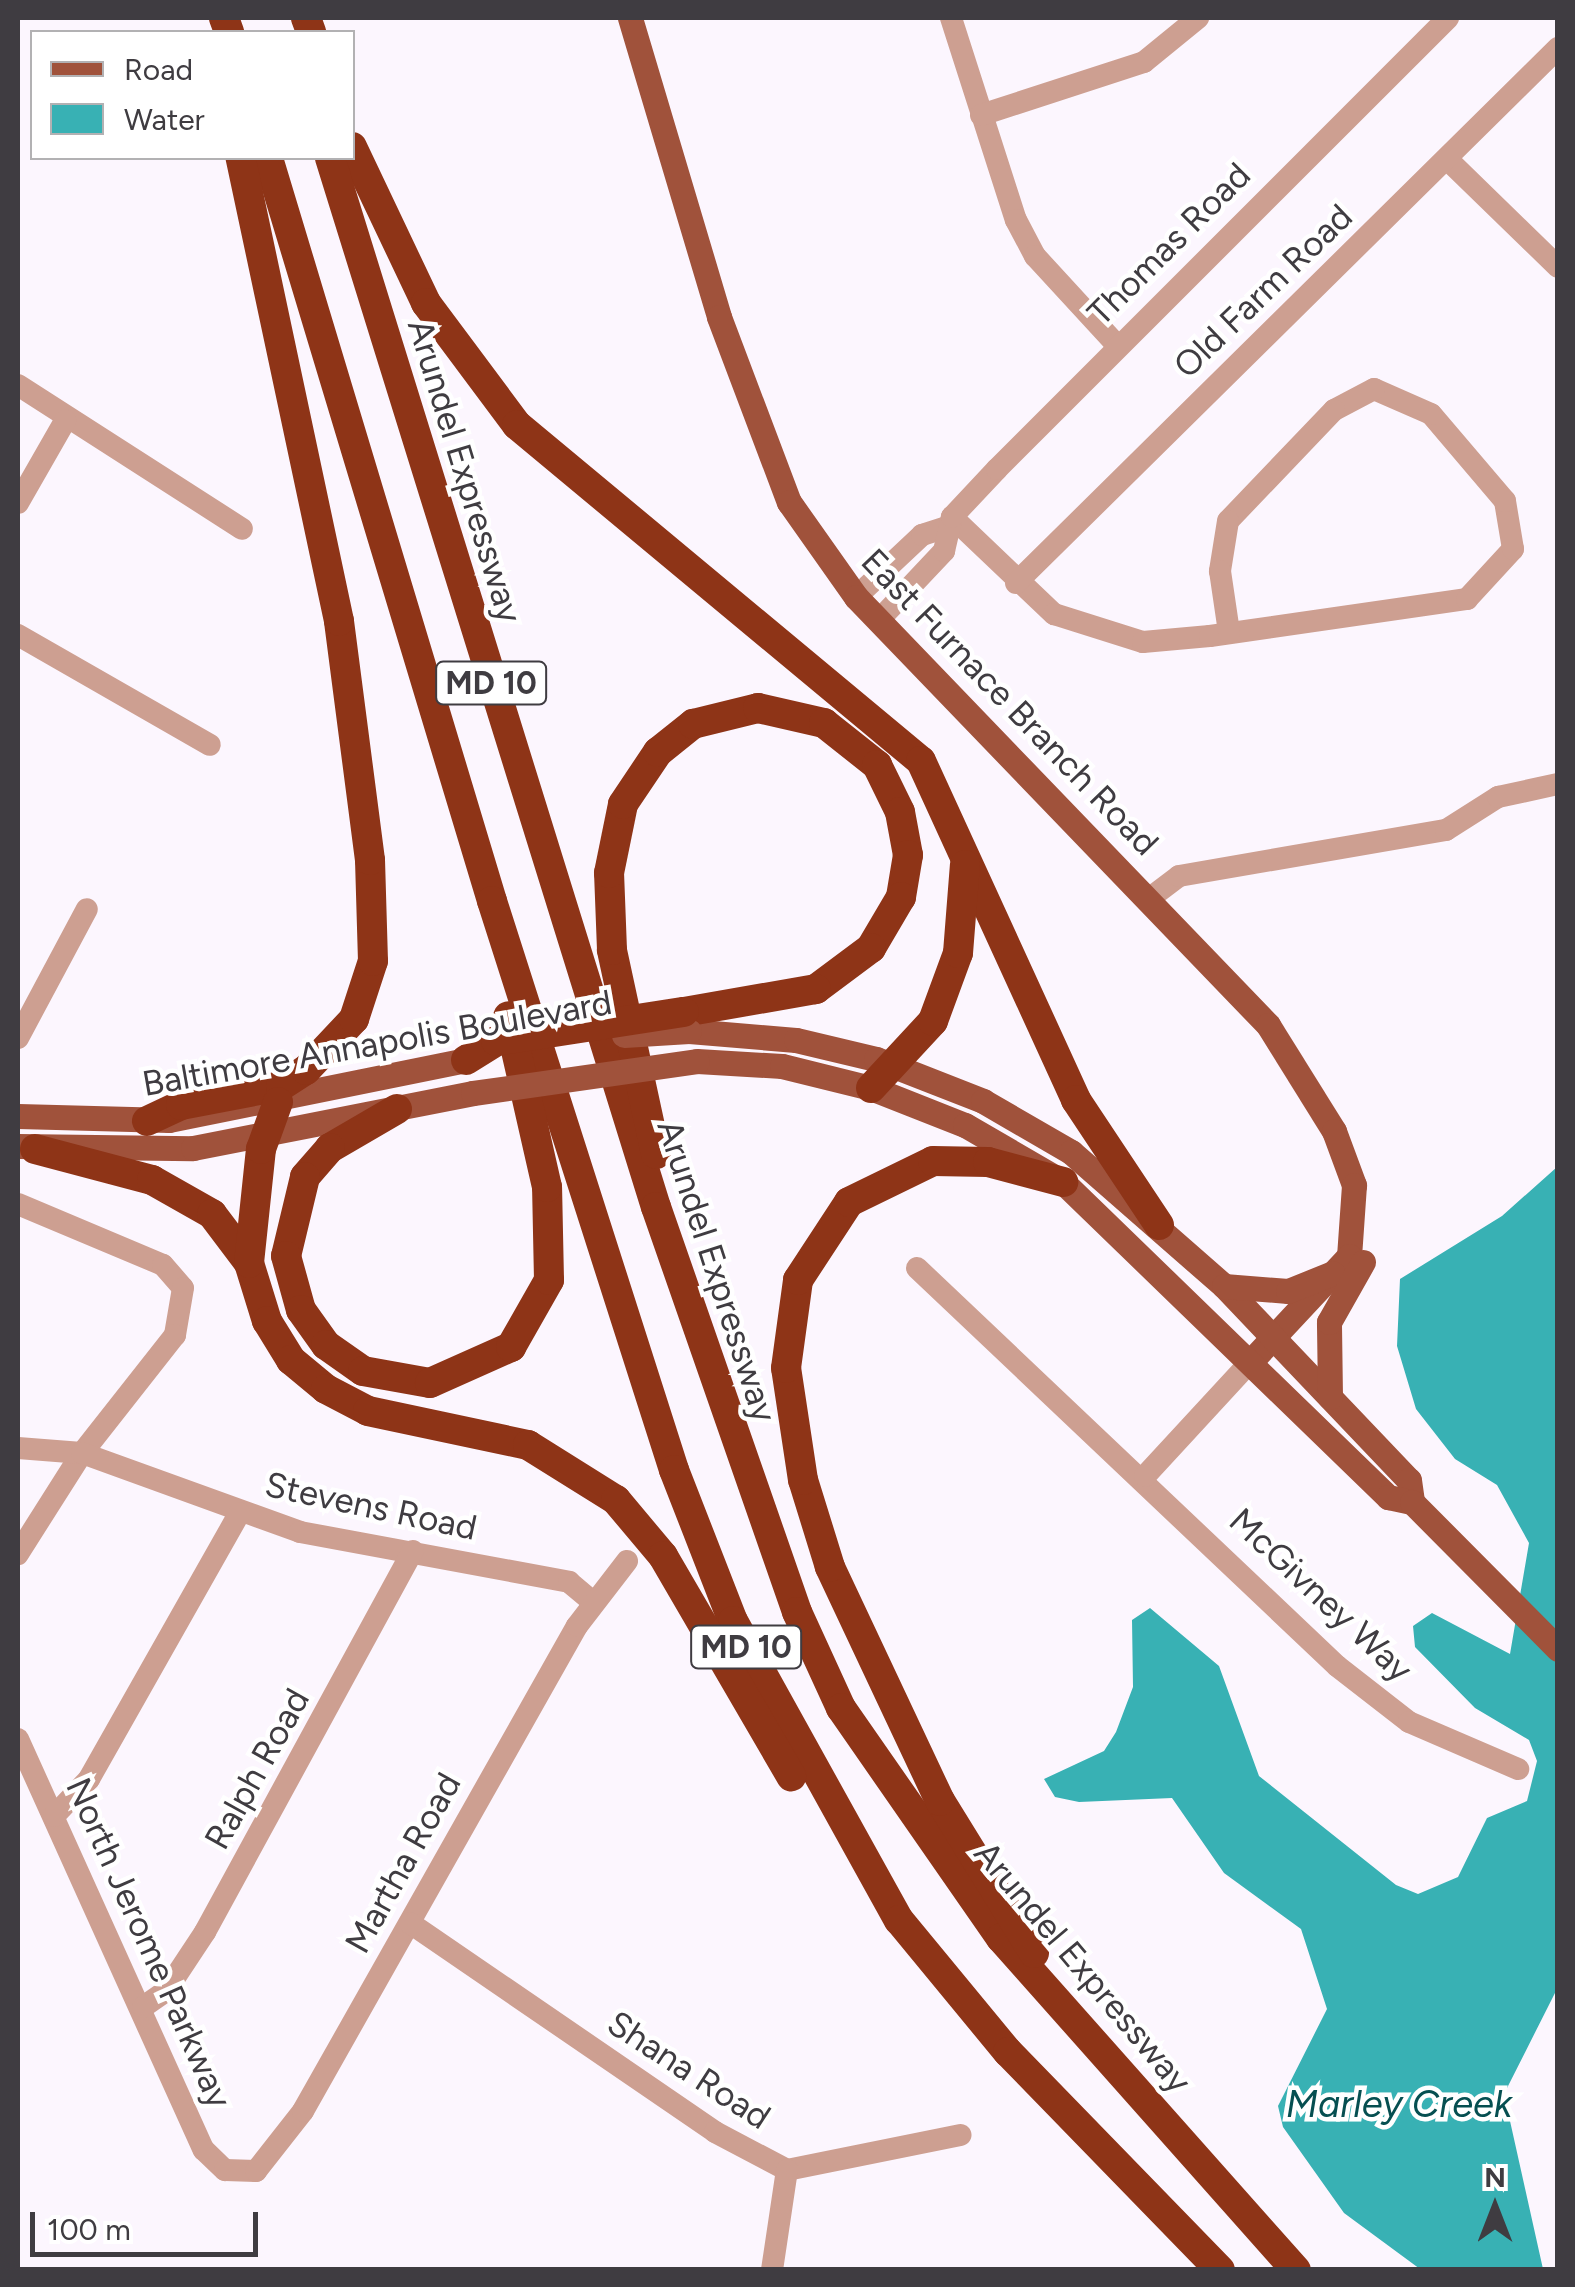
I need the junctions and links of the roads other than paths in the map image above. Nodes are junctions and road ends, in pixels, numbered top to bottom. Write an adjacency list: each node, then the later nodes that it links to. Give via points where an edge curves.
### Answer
1 (630, 18): 20 (main road, East Furnace Branch Road, via 761,446)
2 (951, 18): 6 (street)
3 (1448, 18): 13 (street, Thomas Road)
4 (1192, 19): 6 (street, via 1144,62)
5 (1558, 48): 8 (street, Old Farm Road)
6 (982, 115): 13 (street, via 1036,256)
7 (355, 153): 26 (highway, via 426,303 517,425 921,761)
8 (1448, 158): 12 (street); 19 (street, Old Farm Road)
9 (242, 160): 38 (highway, via 339,621 370,860 373,962 354,1018 306,1070 281,1086 181,1105)
10 (269, 160): 28 (highway, MD 10)
11 (331, 160): 43 (highway, Arundel Expressway / MD 10)
12 (1558, 267)
13 (1116, 344): 17 (street, Thomas Road)
14 (18, 385): 15 (street)
15 (65, 421): 16 (street); 18 (street)
16 (18, 504)
17 (950, 522): 19 (street); 20 (street, Thomas Road, via 922,535); 21 (street, Thomas Road, via 944,550)
18 (242, 528)
19 (1016, 582): 22 (street, via 1079,629 1115,640)
20 (856, 596): 21 (main road, East Furnace Branch Road)
21 (879, 620): 27 (main road, East Furnace Branch Road)
22 (1230, 632): 22 (street, via 1220,572 1228,521 1334,410 1374,389 1431,414 1506,501 1513,548 1467,599)
23 (18, 635): 24 (street)
24 (210, 745)
25 (1558, 784): 27 (street, via 1498,797 1446,830 1179,876)
26 (966, 857): 33 (highway, via 951,979 933,1021); 45 (highway, via 1076,1100)
27 (1150, 898): 44 (main road, East Furnace Branch Road, via 1295,1061 1345,1157)
28 (492, 901): 36 (highway, via 486,931 547,1187 548,1280 511,1347 430,1383 362,1371 326,1344 301,1310 286,1256 305,1177 330,1148); 66 (highway, MD 10, via 699,1546)
29 (86, 909): 31 (street)
30 (686, 1022): 32 (highway, bridge, via 496,1041); 33 (main road, Baltimore Annapolis Boulevard, via 796,1040); 43 (highway, via 816,989 870,948 901,897 908,855 900,812 878,765 824,723 758,708 693,724 658,752 623,804 609,873 612,950 656,1155)
31 (18, 1038)
32 (466, 1060): 35 (main road, Baltimore Annapolis Boulevard)
33 (895, 1066): 34 (highway); 45 (main road, Baltimore Annapolis Boulevard, via 1026,1123)
34 (871, 1088): 36 (main road, Baltimore Annapolis Boulevard, bridge, via 782,1066 697,1061); 41 (main road, Baltimore Annapolis Boulevard, via 965,1125)
35 (278, 1102): 38 (main road, Baltimore Annapolis Boulevard); 39 (highway)
36 (397, 1109): 39 (main road, Baltimore Annapolis Boulevard)
37 (18, 1116): 38 (main road, Baltimore Annapolis Boulevard)
38 (147, 1121)
39 (267, 1132): 40 (main road, Baltimore Annapolis Boulevard, via 158,1151); 46 (highway)
40 (26, 1148): 46 (highway, via 182,1192 212,1214)
41 (1063, 1182): 51 (main road, Baltimore Annapolis Boulevard); 69 (highway, via 988,1162 932,1161 849,1202 798,1280 786,1368 802,1480 866,1649 940,1801)
42 (18, 1204): 54 (street, via 163,1265 183,1288 175,1335)
43 (656, 1208): 69 (highway, Arundel Expressway / MD 10, via 761,1525 841,1708 1001,1938)
44 (1358, 1222): 48 (main road); 52 (main road, East Furnace Branch Road, via 1370,1243 1330,1322)
45 (1160, 1226): 49 (main road, Baltimore Annapolis Boulevard)
46 (248, 1263): 66 (highway, via 266,1321 326,1389 368,1410 528,1445 616,1500 663,1556 843,1864)
47 (917, 1268): 55 (street, McGivney Way)
48 (1338, 1273): 49 (main road, via 1288,1291); 50 (main road)
49 (1224, 1286): 50 (main road, Baltimore Annapolis Boulevard)
50 (1274, 1342): 51 (main road); 52 (main road, Baltimore Annapolis Boulevard)
51 (1252, 1359): 55 (street); 56 (main road, Baltimore Annapolis Boulevard, via 1388,1497)
52 (1330, 1397): 56 (main road, Baltimore Annapolis Boulevard, via 1409,1480)
53 (18, 1448): 54 (street, Stevens Road)
54 (82, 1453): 57 (street, Stevens Road); 59 (street)
55 (1145, 1476): 64 (street, McGivney Way, via 1337,1666 1409,1722)
56 (1412, 1502): 62 (main road, Baltimore Annapolis Boulevard)
57 (238, 1514): 58 (street, Stevens Road); 65 (street, via 89,1779)
58 (413, 1551): 61 (street, Stevens Road, via 569,1582); 68 (street, Ralph Road, via 205,1932 166,1990)
59 (18, 1554)
60 (627, 1562): 61 (street, Martha Road)
61 (593, 1602): 67 (street, Martha Road)
62 (1558, 1650)
63 (18, 1739): 65 (street, North Jerome Parkway)
64 (1518, 1770)
65 (54, 1816): 68 (street, North Jerome Parkway)
66 (872, 1875): 74 (highway, MD 10, via 1008,2052)
67 (410, 1923): 71 (street, Martha Road, via 278,2151 256,2171); 72 (street, Shana Road, via 715,2132)
68 (143, 2006): 71 (street, North Jerome Parkway, via 204,2150)
69 (1086, 2036): 75 (highway, Arundel Expressway / MD 10)
70 (960, 2134): 72 (street, Shana Road)
71 (225, 2170)
72 (786, 2170): 73 (street)
73 (772, 2270)
74 (1220, 2270)
75 (1296, 2270)

